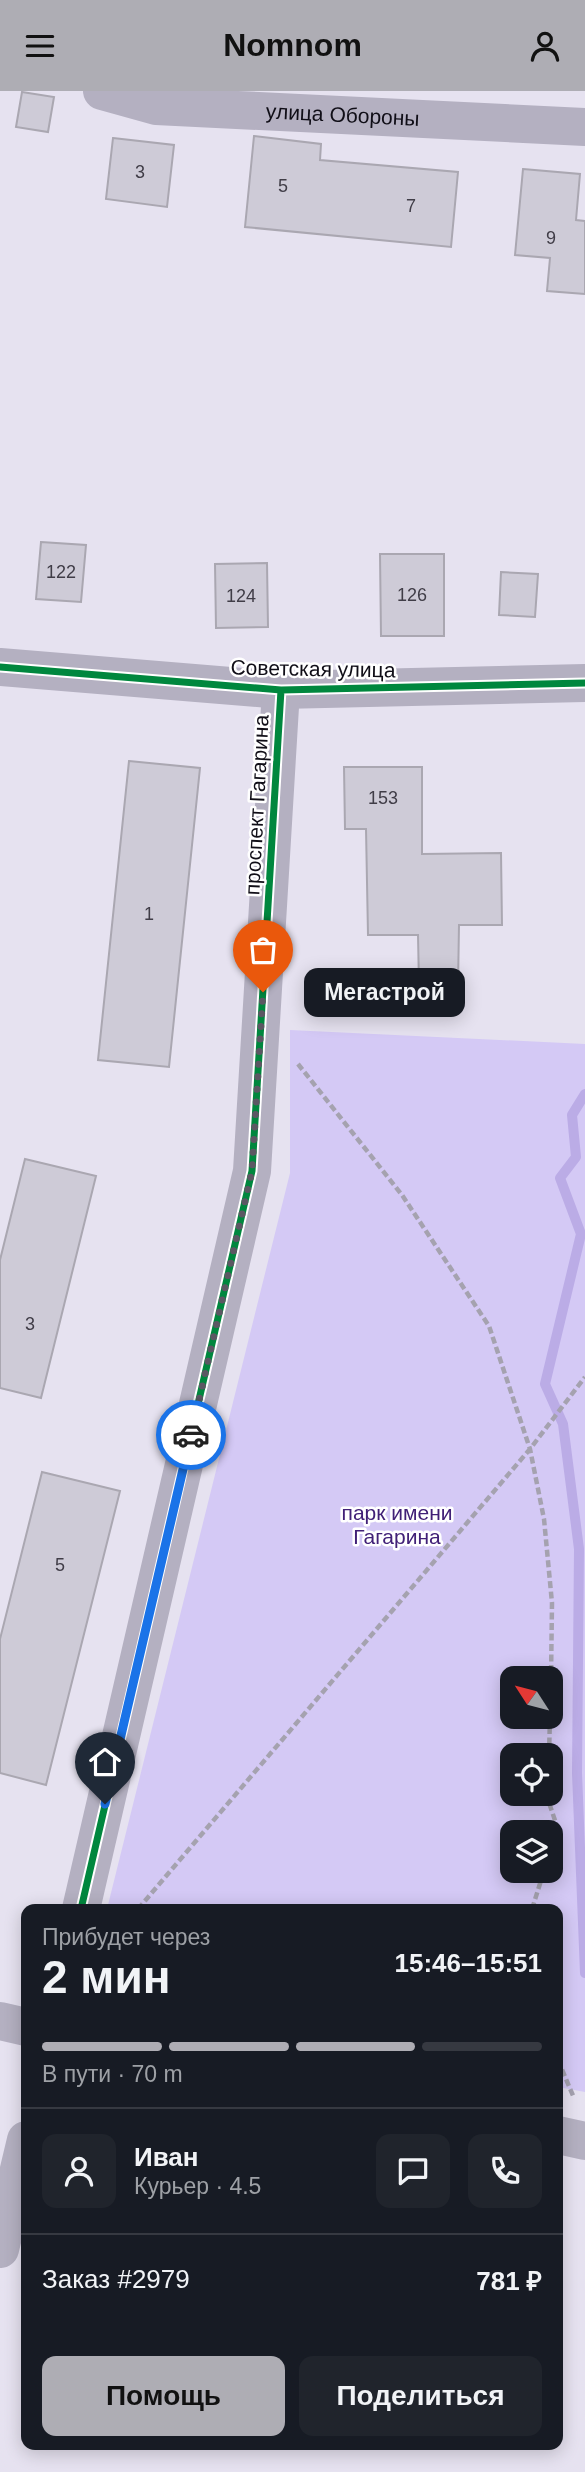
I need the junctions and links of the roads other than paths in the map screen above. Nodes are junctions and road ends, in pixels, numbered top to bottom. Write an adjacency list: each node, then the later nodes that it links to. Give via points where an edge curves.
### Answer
1 (102, 91): 2 (street, улица Обороны, via 156,106)
2 (585, 127)
3 (0, 667): 5 (street, Советская улица)
4 (585, 683): 5 (street, Советская улица)
5 (281, 690): 6 (street, проспект Гагарина, via 252,1171)
6 (82, 1904)
7 (0, 2021): 8 (street)
8 (21, 2026)
9 (567, 2119): 10 (street)
10 (585, 2141)
11 (21, 2161): 12 (street)
12 (0, 2249)

